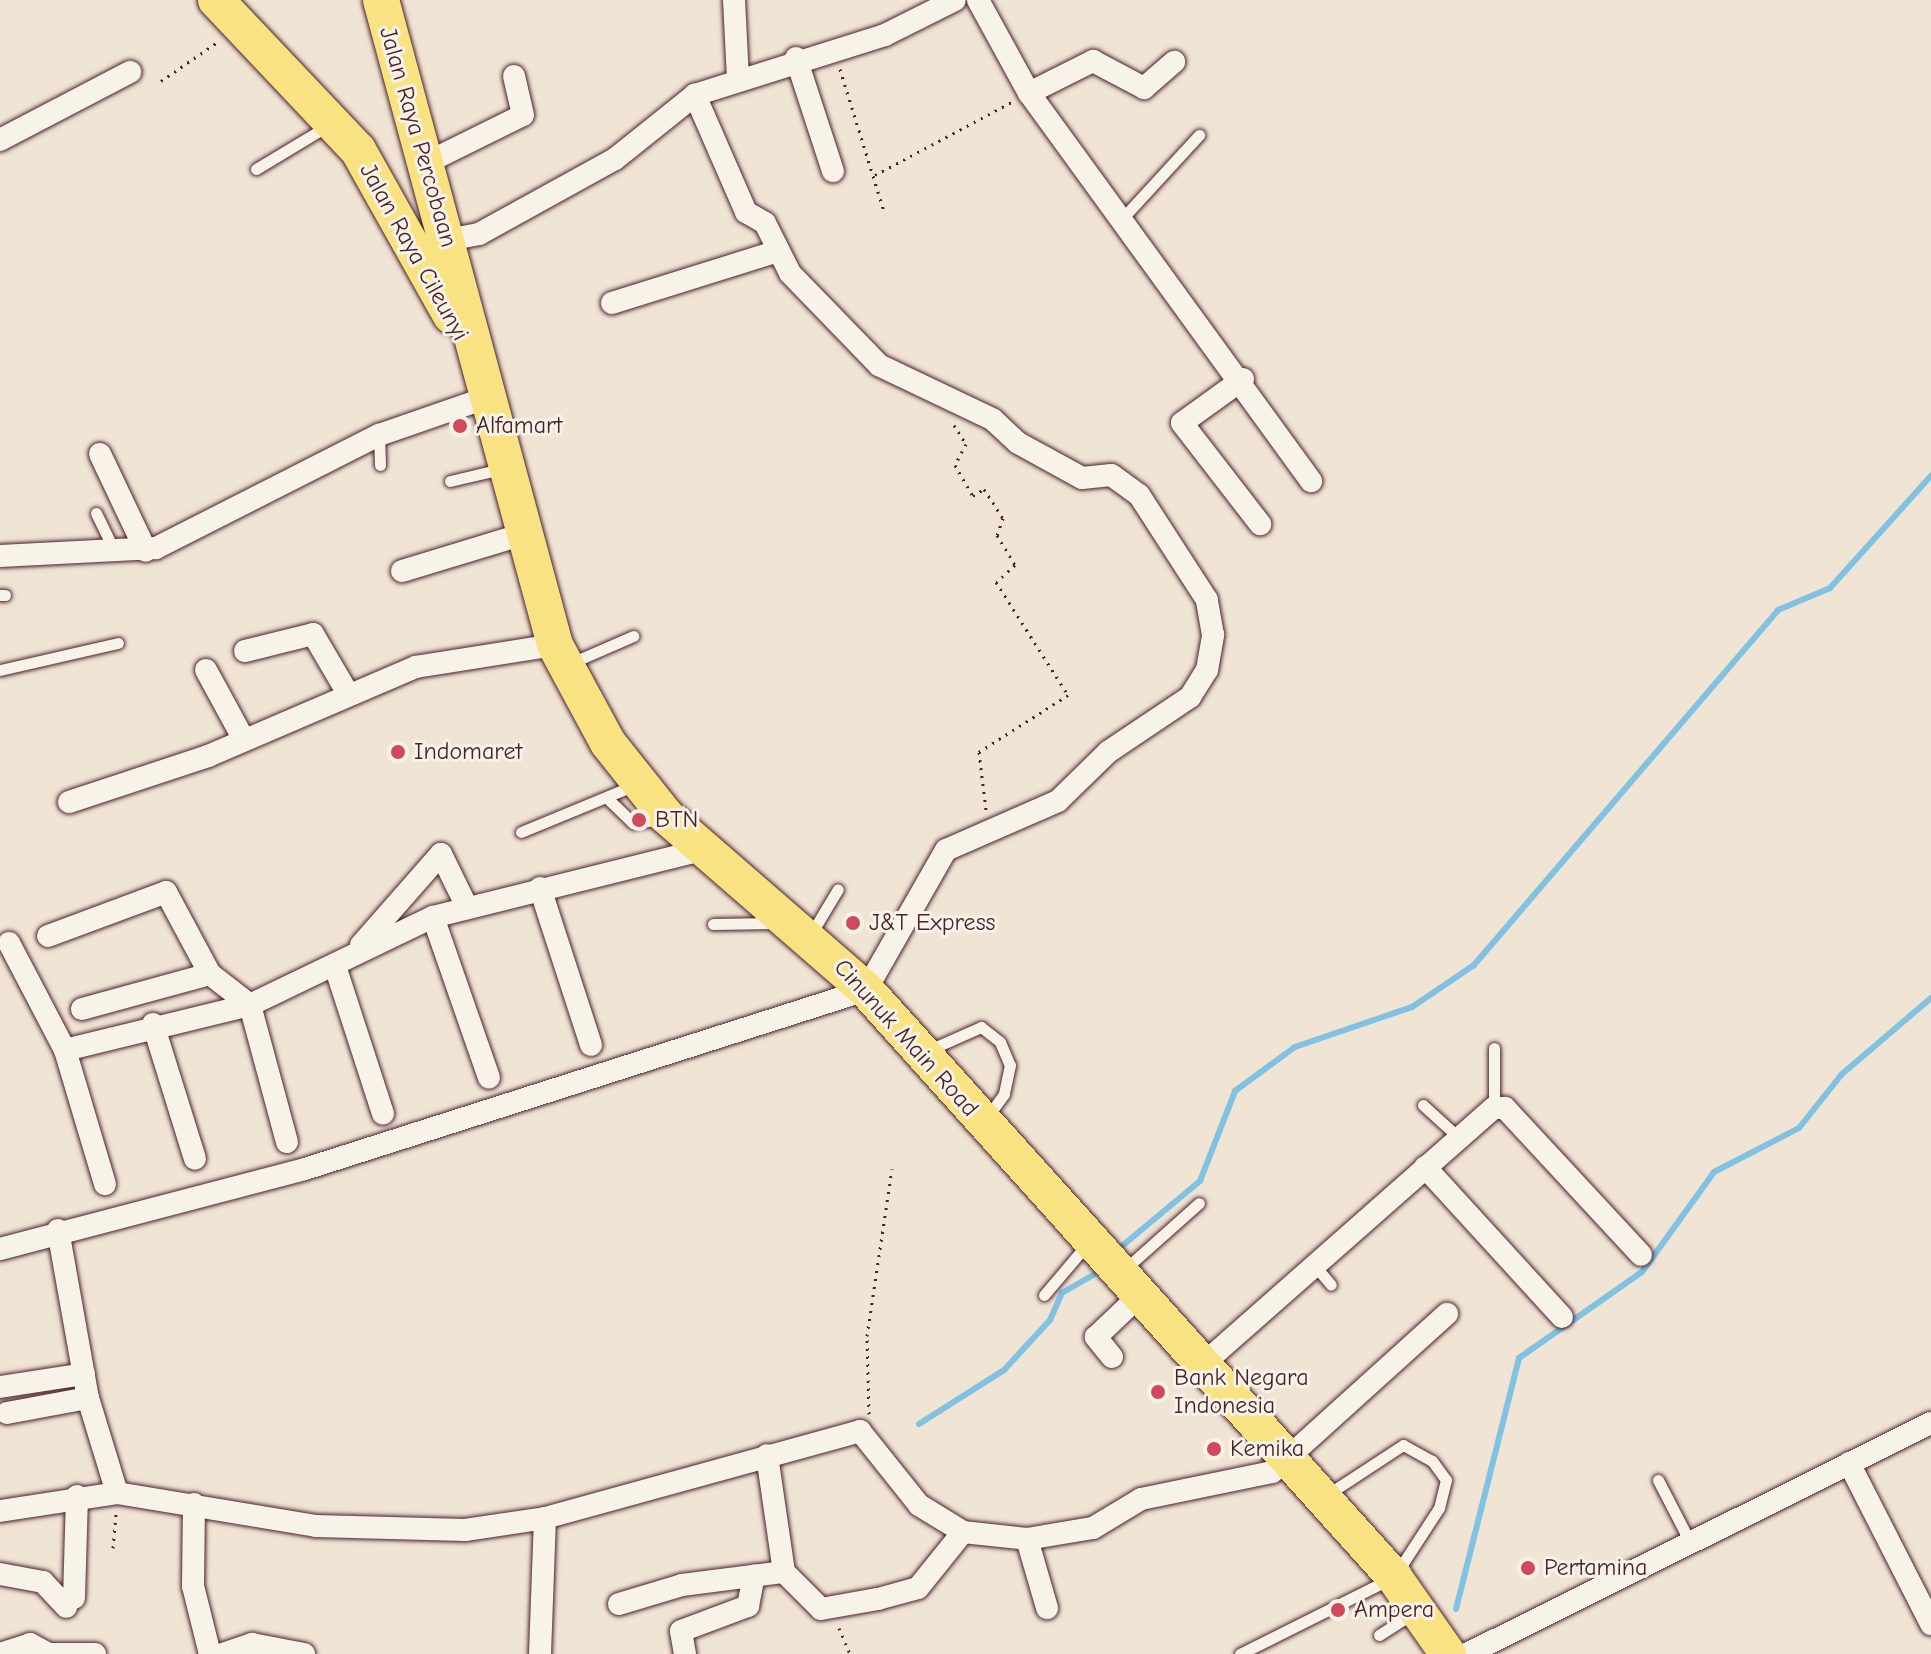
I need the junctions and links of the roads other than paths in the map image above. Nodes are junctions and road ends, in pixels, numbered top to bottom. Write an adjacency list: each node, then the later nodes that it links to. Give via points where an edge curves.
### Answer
1 (216, 0): 13 (highway, Jalan Raya Cileunyi)
2 (381, 0): 16 (highway, Jalan Raya Percobaan)
3 (734, 0): 10 (street)
4 (955, 0): 6 (street, via 885,35)
5 (978, 0): 11 (street)
6 (796, 58): 10 (street); 19 (street)
7 (1174, 62): 11 (street, via 1144,88 1093,61)
8 (130, 72): 15 (street)
9 (514, 76): 16 (street, via 523,115)
10 (738, 79): 12 (street)
11 (1029, 93): 20 (street)
12 (695, 95): 21 (street, via 615,159 479,234); 22 (street, via 746,212 765,223)
13 (333, 122): 17 (highway, Jalan Raya Cileunyi); 18 (lane)
14 (1199, 135): 20 (lane)
15 (0, 140)
16 (418, 148): 17 (highway); 21 (highway, Jalan Raya Percobaan)
17 (358, 150): 25 (highway, Jalan Raya Cileunyi)
18 (256, 169)
19 (833, 171)
20 (1119, 221): 24 (street)
21 (448, 240): 25 (highway, Jalan Raya Percobaan)
22 (778, 251): 23 (street); 62 (street, via 815,302 879,365 992,419 1018,443 1082,478 1111,475 1139,495 1201,589 1213,635 1211,660 1190,697 1118,745 1058,801 946,850)
23 (612, 303)
24 (1243, 379): 31 (street); 33 (street, via 1182,423)
25 (481, 383): 26 (street); 29 (highway, Cinunuk Main Road)
26 (379, 435): 28 (lane); 35 (street)
27 (100, 454): 35 (street)
28 (380, 465)
29 (506, 468): 30 (lane); 34 (highway, Cinunuk Main Road)
30 (450, 481)
31 (1311, 481)
32 (96, 513): 36 (lane)
33 (1260, 524)
34 (524, 534): 38 (street); 42 (highway, Cinunuk Main Road)
35 (146, 551): 36 (street)
36 (116, 554): 37 (street)
37 (0, 556)
38 (402, 571)
39 (633, 636): 42 (lane)
40 (118, 643): 43 (lane)
41 (245, 651): 45 (street, via 313,634)
42 (560, 655): 45 (street, via 416,667); 47 (highway, Cinunuk Main Road)
43 (0, 670)
44 (206, 670): 46 (street)
45 (347, 692): 46 (street)
46 (244, 740): 48 (street)
47 (622, 792): 49 (lane); 50 (highway, Cinunuk Main Road, via 666,816)
48 (69, 802)
49 (521, 832)
50 (705, 849): 51 (street); 56 (highway, Cinunuk Main Road)
51 (540, 888): 53 (street); 66 (street)
52 (838, 889): 56 (lane)
53 (467, 907): 54 (street); 59 (street, via 441,854)
54 (433, 917): 59 (street); 70 (street)
55 (713, 924): 56 (lane)
56 (800, 926): 62 (highway, Cinunuk Main Road)
57 (48, 936): 61 (street, via 166,892)
58 (9, 943): 68 (street)
59 (359, 947): 60 (street)
60 (336, 969): 63 (street); 73 (street)
61 (210, 974): 63 (street); 64 (street)
62 (866, 990): 69 (highway, Cinunuk Main Road); 81 (street, via 305,1169)
63 (250, 1005): 65 (street); 76 (street)
64 (82, 1009)
65 (153, 1024): 68 (street); 77 (street)
66 (591, 1045)
67 (1494, 1048): 72 (lane)
68 (65, 1050): 79 (street)
69 (922, 1053): 74 (highway, Cinunuk Main Road); 74 (lane, via 981,1027 1000,1042 1010,1065 1004,1094)
70 (489, 1078)
71 (1423, 1105): 75 (lane)
72 (1494, 1108): 75 (street); 84 (street, via 1505,1108)
73 (383, 1114)
74 (983, 1123): 82 (highway, Cinunuk Main Road)
75 (1457, 1136): 78 (street)
76 (287, 1142)
77 (195, 1159)
78 (1425, 1167): 85 (street); 90 (street)
79 (105, 1184)
80 (1199, 1203): 87 (lane)
81 (58, 1230): 83 (street); 93 (street)
82 (1089, 1242): 87 (highway, Cinunuk Main Road); 88 (lane)
83 (0, 1249)
84 (1641, 1255)
85 (1316, 1267): 86 (lane); 92 (street)
86 (1331, 1285)
87 (1128, 1286): 91 (street, via 1096,1337); 92 (highway, Cinunuk Main Road)
88 (1044, 1295)
89 (1447, 1314): 99 (street)
90 (1562, 1317)
91 (1112, 1357)
92 (1202, 1365): 99 (highway, Cinunuk Main Road)
93 (84, 1374): 94 (street); 95 (street)
94 (0, 1387)
95 (88, 1398): 96 (street); 102 (street)
96 (7, 1413)
97 (1931, 1423): 100 (street)
98 (767, 1455): 107 (street); 108 (street, via 869,1433 904,1493); 111 (street)
99 (1289, 1462): 104 (highway, Cinunuk Main Road); 109 (street, via 1252,1479 1141,1499 1093,1528)
100 (1849, 1463): 110 (street); 118 (street)
101 (1658, 1480): 110 (lane)
102 (117, 1493): 103 (street); 105 (street)
103 (77, 1496): 106 (street); 112 (street, via 70,1602 43,1582)
104 (1321, 1499): 114 (highway, Cinunuk Main Road); 114 (lane, via 1403,1445 1432,1461 1446,1480 1445,1495)
105 (194, 1504): 107 (street, via 382,1533); 122 (street, via 193,1586)
106 (0, 1511)
107 (545, 1518): 125 (street)
108 (963, 1532): 109 (street); 111 (street, via 918,1588 834,1609 816,1606)
109 (1027, 1539): 116 (street)
110 (1692, 1547): 129 (street)
111 (784, 1572): 113 (street)
112 (0, 1574)
113 (754, 1576): 115 (street, via 682,1585); 126 (street, via 748,1606 681,1631)
114 (1394, 1577): 117 (highway, Cinunuk Main Road); 127 (lane)
115 (619, 1604)
116 (1047, 1608)
117 (1418, 1610): 119 (lane); 128 (highway, Cinunuk Main Road)
118 (1931, 1624)
119 (1379, 1635)
120 (0, 1654): 121 (street, via 30,1644 49,1654)
121 (95, 1654)
122 (210, 1654)
123 (223, 1654): 124 (street, via 252,1644)
124 (304, 1654)
125 (540, 1654)
126 (685, 1654)
127 (1240, 1654)
128 (1448, 1654)
129 (1467, 1654)

